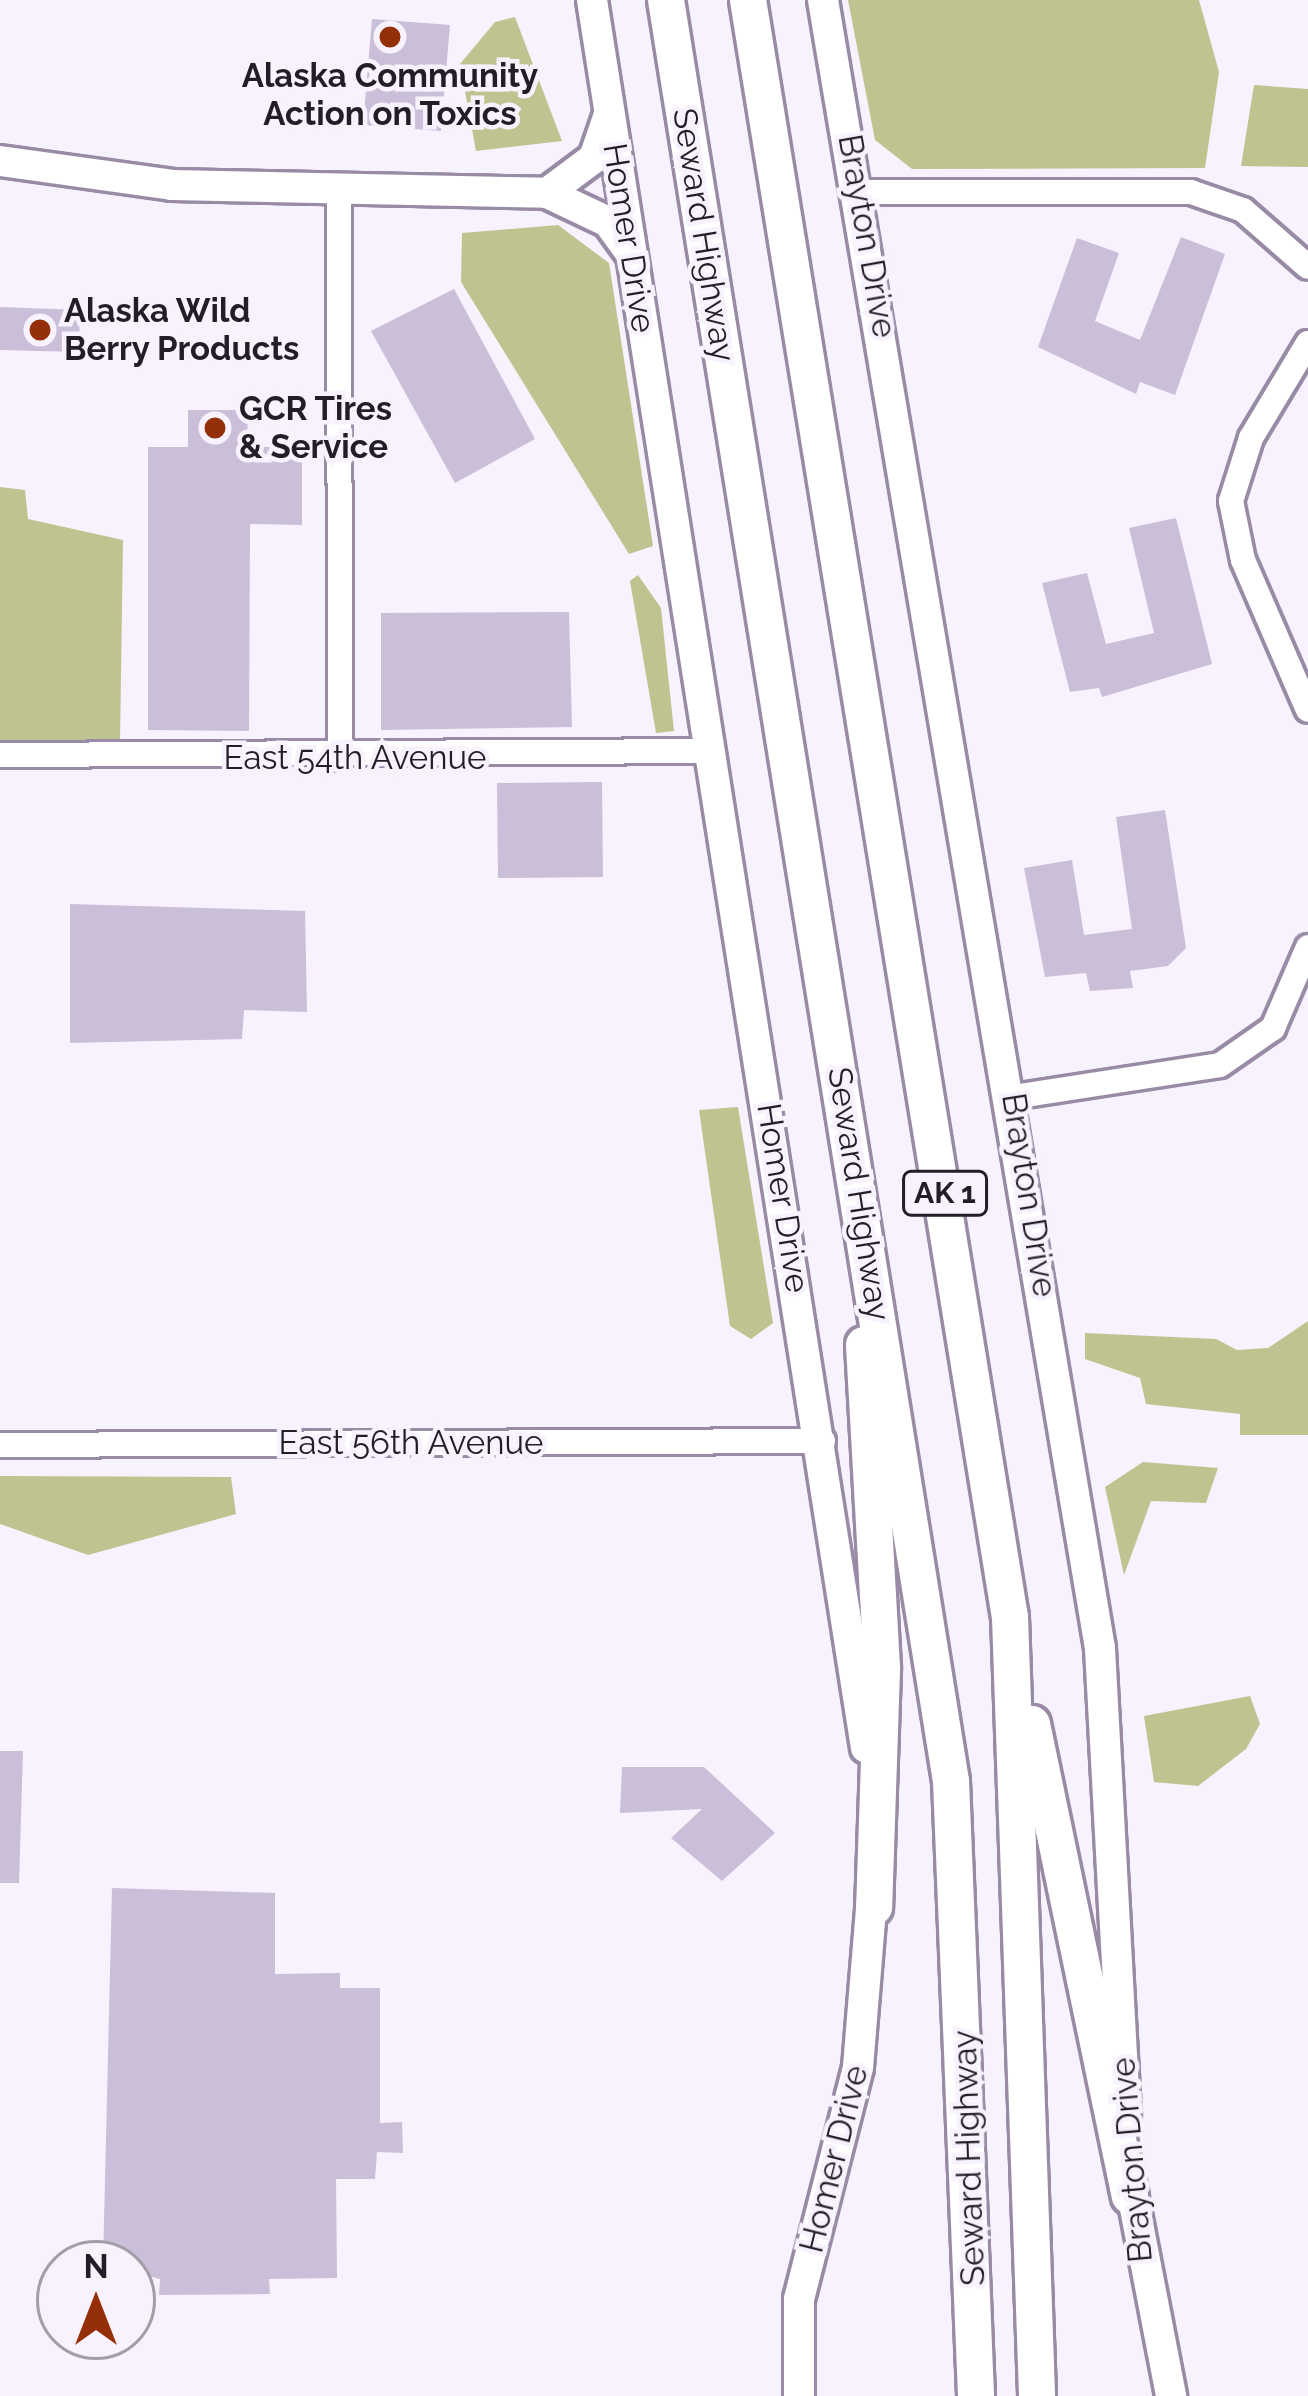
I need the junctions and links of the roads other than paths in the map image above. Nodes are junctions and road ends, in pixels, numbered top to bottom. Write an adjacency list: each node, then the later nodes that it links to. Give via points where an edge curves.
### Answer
1 (592, 0): 5 (main road, Homer Drive)
2 (666, 0): 19 (highway, Seward Highway / AK 1)
3 (748, 0): 22 (highway, Seward Highway / AK 1)
4 (823, 0): 9 (main road, Brayton Drive)
5 (609, 109): 8 (main road, via 594,158); 10 (main road, Homer Drive)
6 (0, 161): 7 (main road, via 172,185)
7 (339, 189): 8 (main road); 16 (street)
8 (547, 193): 10 (main road, via 608,222)
9 (860, 193): 11 (street, via 1191,193 1243,210); 18 (main road, Brayton Drive)
10 (631, 253): 14 (main road, Homer Drive)
11 (1308, 267)
12 (1308, 343): 13 (street, via 1251,438 1231,501 1244,560)
13 (1308, 710)
14 (710, 751): 16 (street, East 54th Avenue); 20 (main road, Homer Drive)
15 (0, 755): 16 (street, East 54th Avenue)
16 (340, 758)
17 (1308, 947): 18 (street, via 1273,1028 1220,1065)
18 (1013, 1097): 24 (main road, Brayton Drive, via 1100,1648)
19 (854, 1167): 23 (highway, via 882,1670); 28 (highway, Seward Highway / AK 1, via 951,1781)
20 (823, 1441): 21 (street, East 56th Avenue); 23 (main road, Homer Drive, via 859,1673)
21 (0, 1445)
22 (1010, 1617): 24 (highway); 29 (highway, Seward Highway / AK 1)
23 (874, 1907): 25 (main road, Homer Drive, via 858,2067)
24 (1130, 2196): 30 (main road, Brayton Drive)
25 (799, 2299): 26 (main road); 27 (main road, Homer Drive)
26 (776, 2396)
27 (800, 2396)
28 (976, 2396)
29 (1037, 2396)
30 (1171, 2396)

